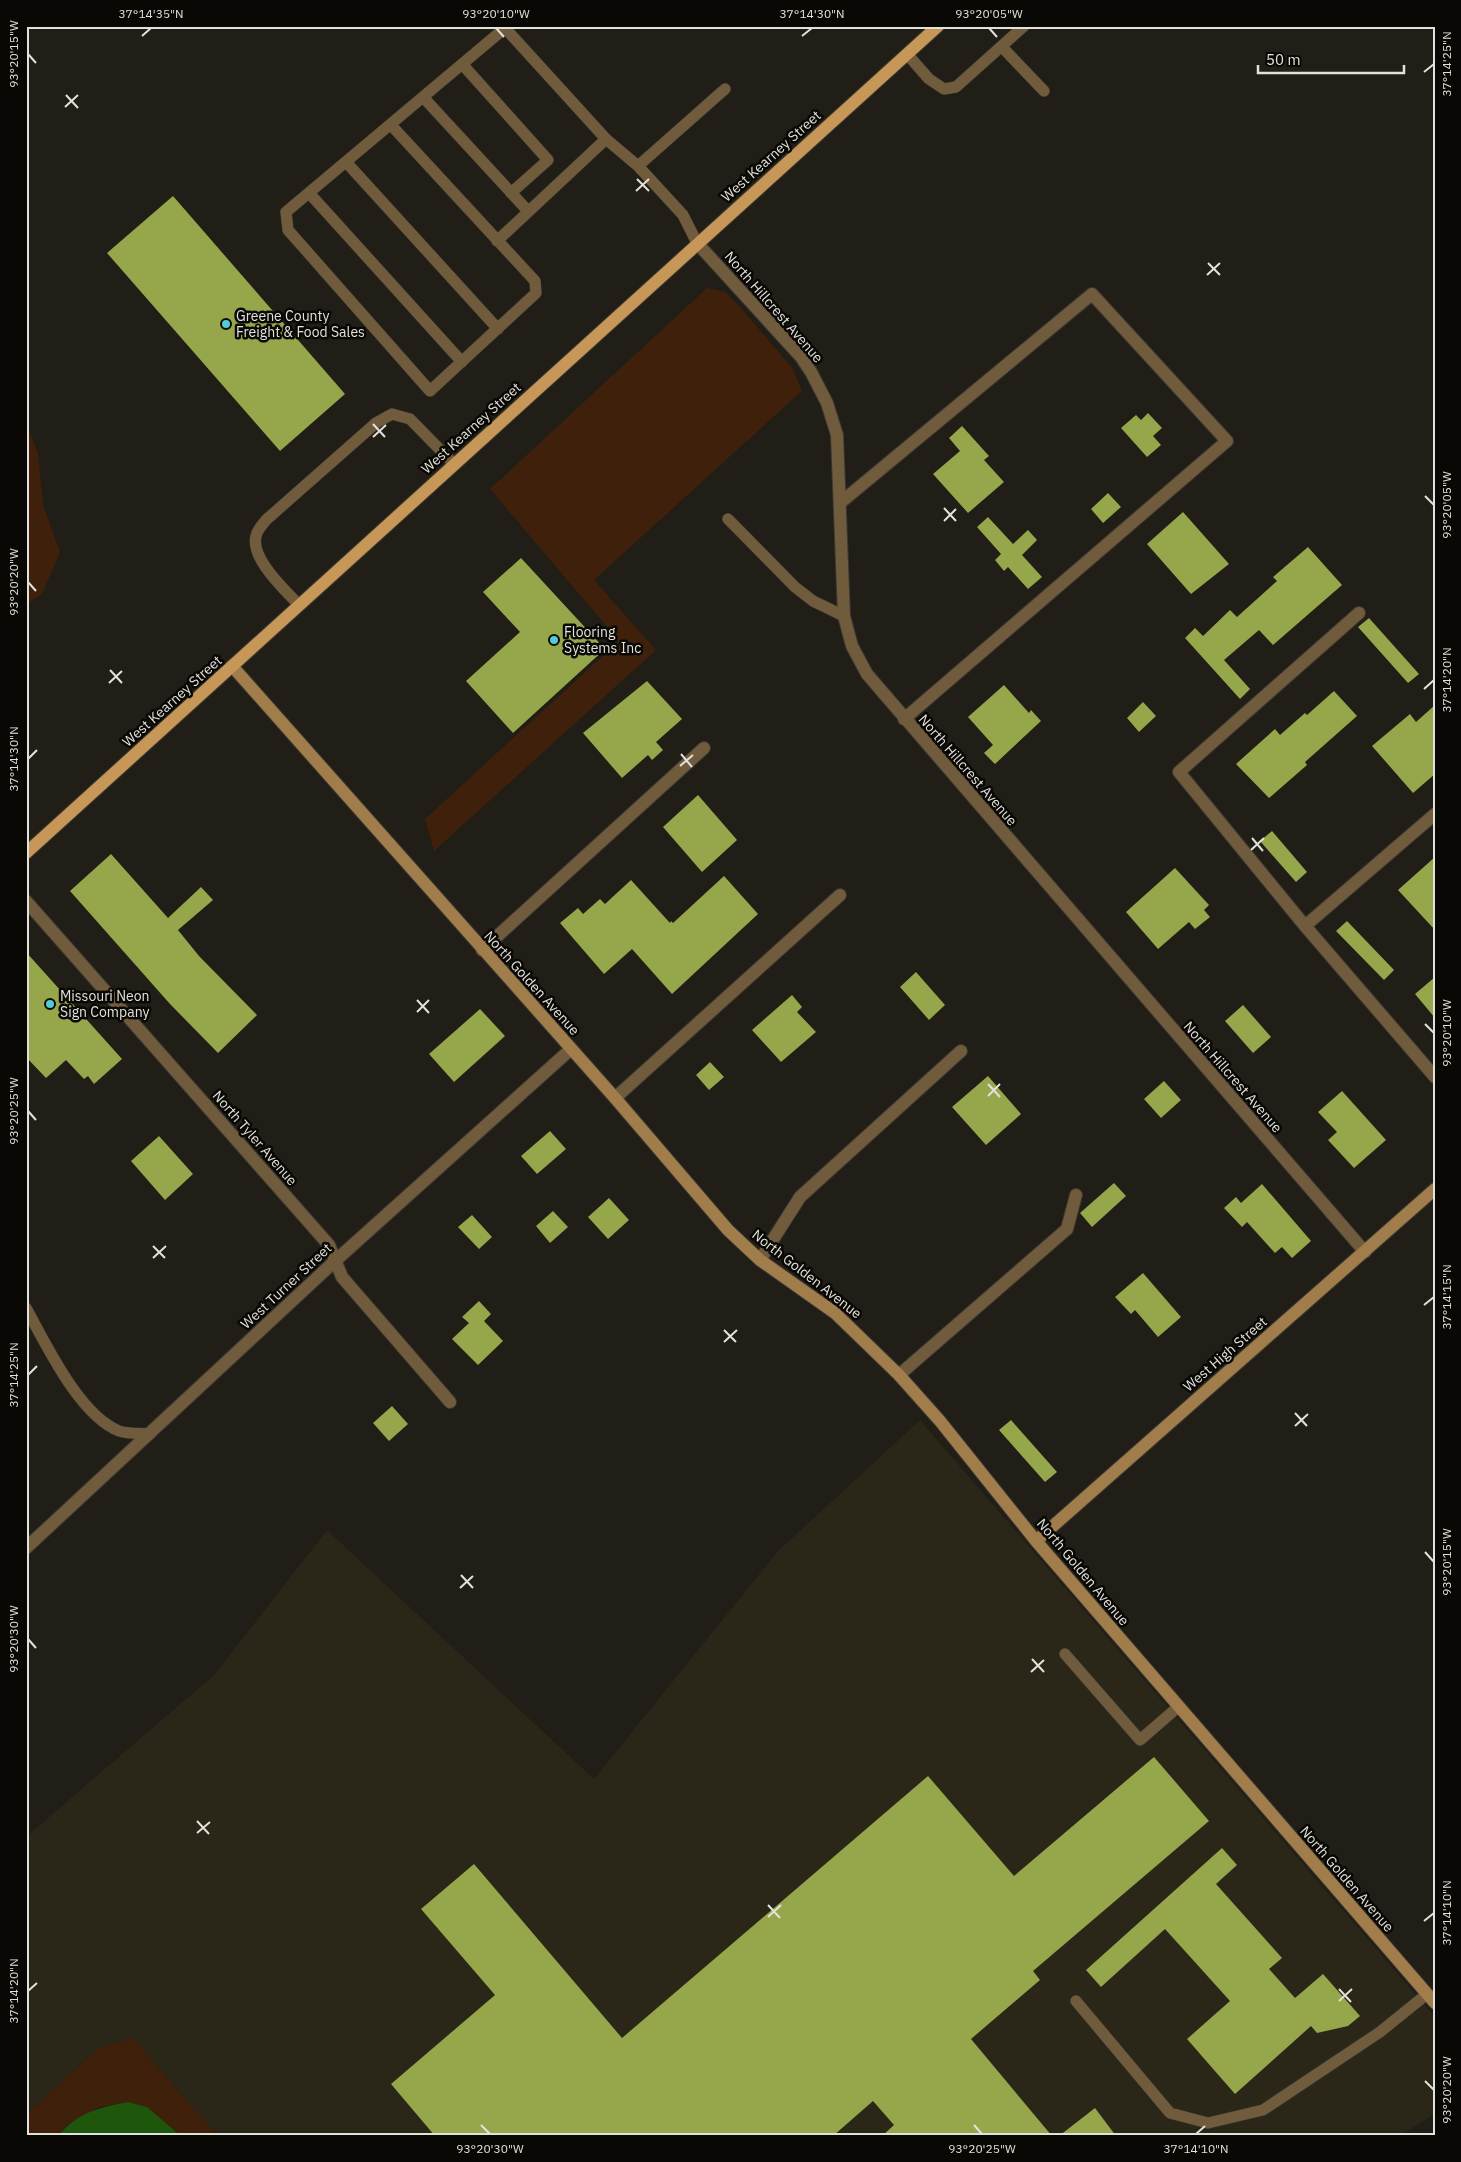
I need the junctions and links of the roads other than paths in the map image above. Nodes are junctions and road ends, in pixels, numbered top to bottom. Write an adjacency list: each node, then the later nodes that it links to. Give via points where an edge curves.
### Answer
1 (938, 26): 6 (main road, West Kearney Street)
2 (1024, 26): 4 (lane)
3 (504, 27): 7 (lane); 12 (lane)
4 (1011, 30): 5 (lane)
5 (1002, 47): 6 (lane, via 956,87 944,89 929,79); 9 (lane)
6 (907, 54): 19 (main road, West Kearney Street)
7 (462, 64): 10 (lane); 15 (lane, via 548,160)
8 (724, 89): 14 (lane)
9 (1044, 91)
10 (423, 97): 11 (lane); 15 (lane)
11 (391, 125): 13 (lane); 18 (lane)
12 (606, 139): 14 (lane); 17 (lane)
13 (346, 162): 16 (lane); 20 (lane)
14 (638, 166): 19 (lane, via 682,215)
15 (511, 193): 17 (lane)
16 (310, 194): 21 (lane); 21 (lane, via 286,212 288,230 430,391)
17 (528, 211): 18 (lane)
18 (497, 240): 20 (lane, via 534,281 536,294)
19 (698, 243): 22 (main road, West Kearney Street); 23 (street, North Hillcrest Avenue, via 789,344 820,387 836,436)
20 (498, 329): 21 (lane)
21 (462, 362)
22 (454, 464): 25 (main road, West Kearney Street); 25 (lane, via 410,419 392,414 376,423 266,520 256,534 259,558)
23 (840, 503): 27 (street, North Hillcrest Avenue); 29 (street, via 1092,294 1226,440)
24 (728, 519): 27 (lane, via 795,587 813,601)
25 (299, 605): 28 (main road, West Kearney Street)
26 (1359, 613): 35 (street, via 1179,772)
27 (844, 616): 29 (street, North Hillcrest Avenue, via 858,660 876,688)
28 (232, 666): 32 (main road, West Kearney Street); 36 (street, North Golden Avenue)
29 (904, 719): 43 (street, North Hillcrest Avenue)
30 (704, 748): 36 (street)
31 (1435, 814): 35 (street)
32 (26, 853)
33 (840, 895): 40 (street)
34 (26, 901): 45 (street, North Tyler Avenue, via 329,1245)
35 (1305, 926): 39 (street)
36 (482, 950): 37 (street, North Golden Avenue)
37 (571, 1049): 40 (street, North Golden Avenue); 45 (street, West Turner Street)
38 (961, 1051): 44 (street, via 800,1197)
39 (1435, 1077)
40 (615, 1098): 44 (street, North Golden Avenue, via 728,1230)
41 (1435, 1189): 43 (street, West High Street)
42 (1076, 1195): 47 (street, via 1067,1229)
43 (1365, 1252): 50 (street, West High Street)
44 (760, 1260): 47 (street, North Golden Avenue, via 836,1313)
45 (335, 1261): 48 (street, North Tyler Avenue, via 342,1277); 49 (street, West Turner Street)
46 (26, 1308): 49 (lane, via 58,1366 91,1412 119,1431)
47 (899, 1375): 50 (street, North Golden Avenue)
48 (450, 1402)
49 (150, 1434): 51 (street, West Turner Street)
50 (1036, 1541): 53 (street, North Golden Avenue)
51 (26, 1548)
52 (1065, 1654): 53 (lane, via 1140,1740)
53 (1178, 1706): 54 (street, North Golden Avenue)
54 (1431, 1998): 55 (lane, via 1263,2110 1208,2123 1170,2113)
55 (1076, 2001)

